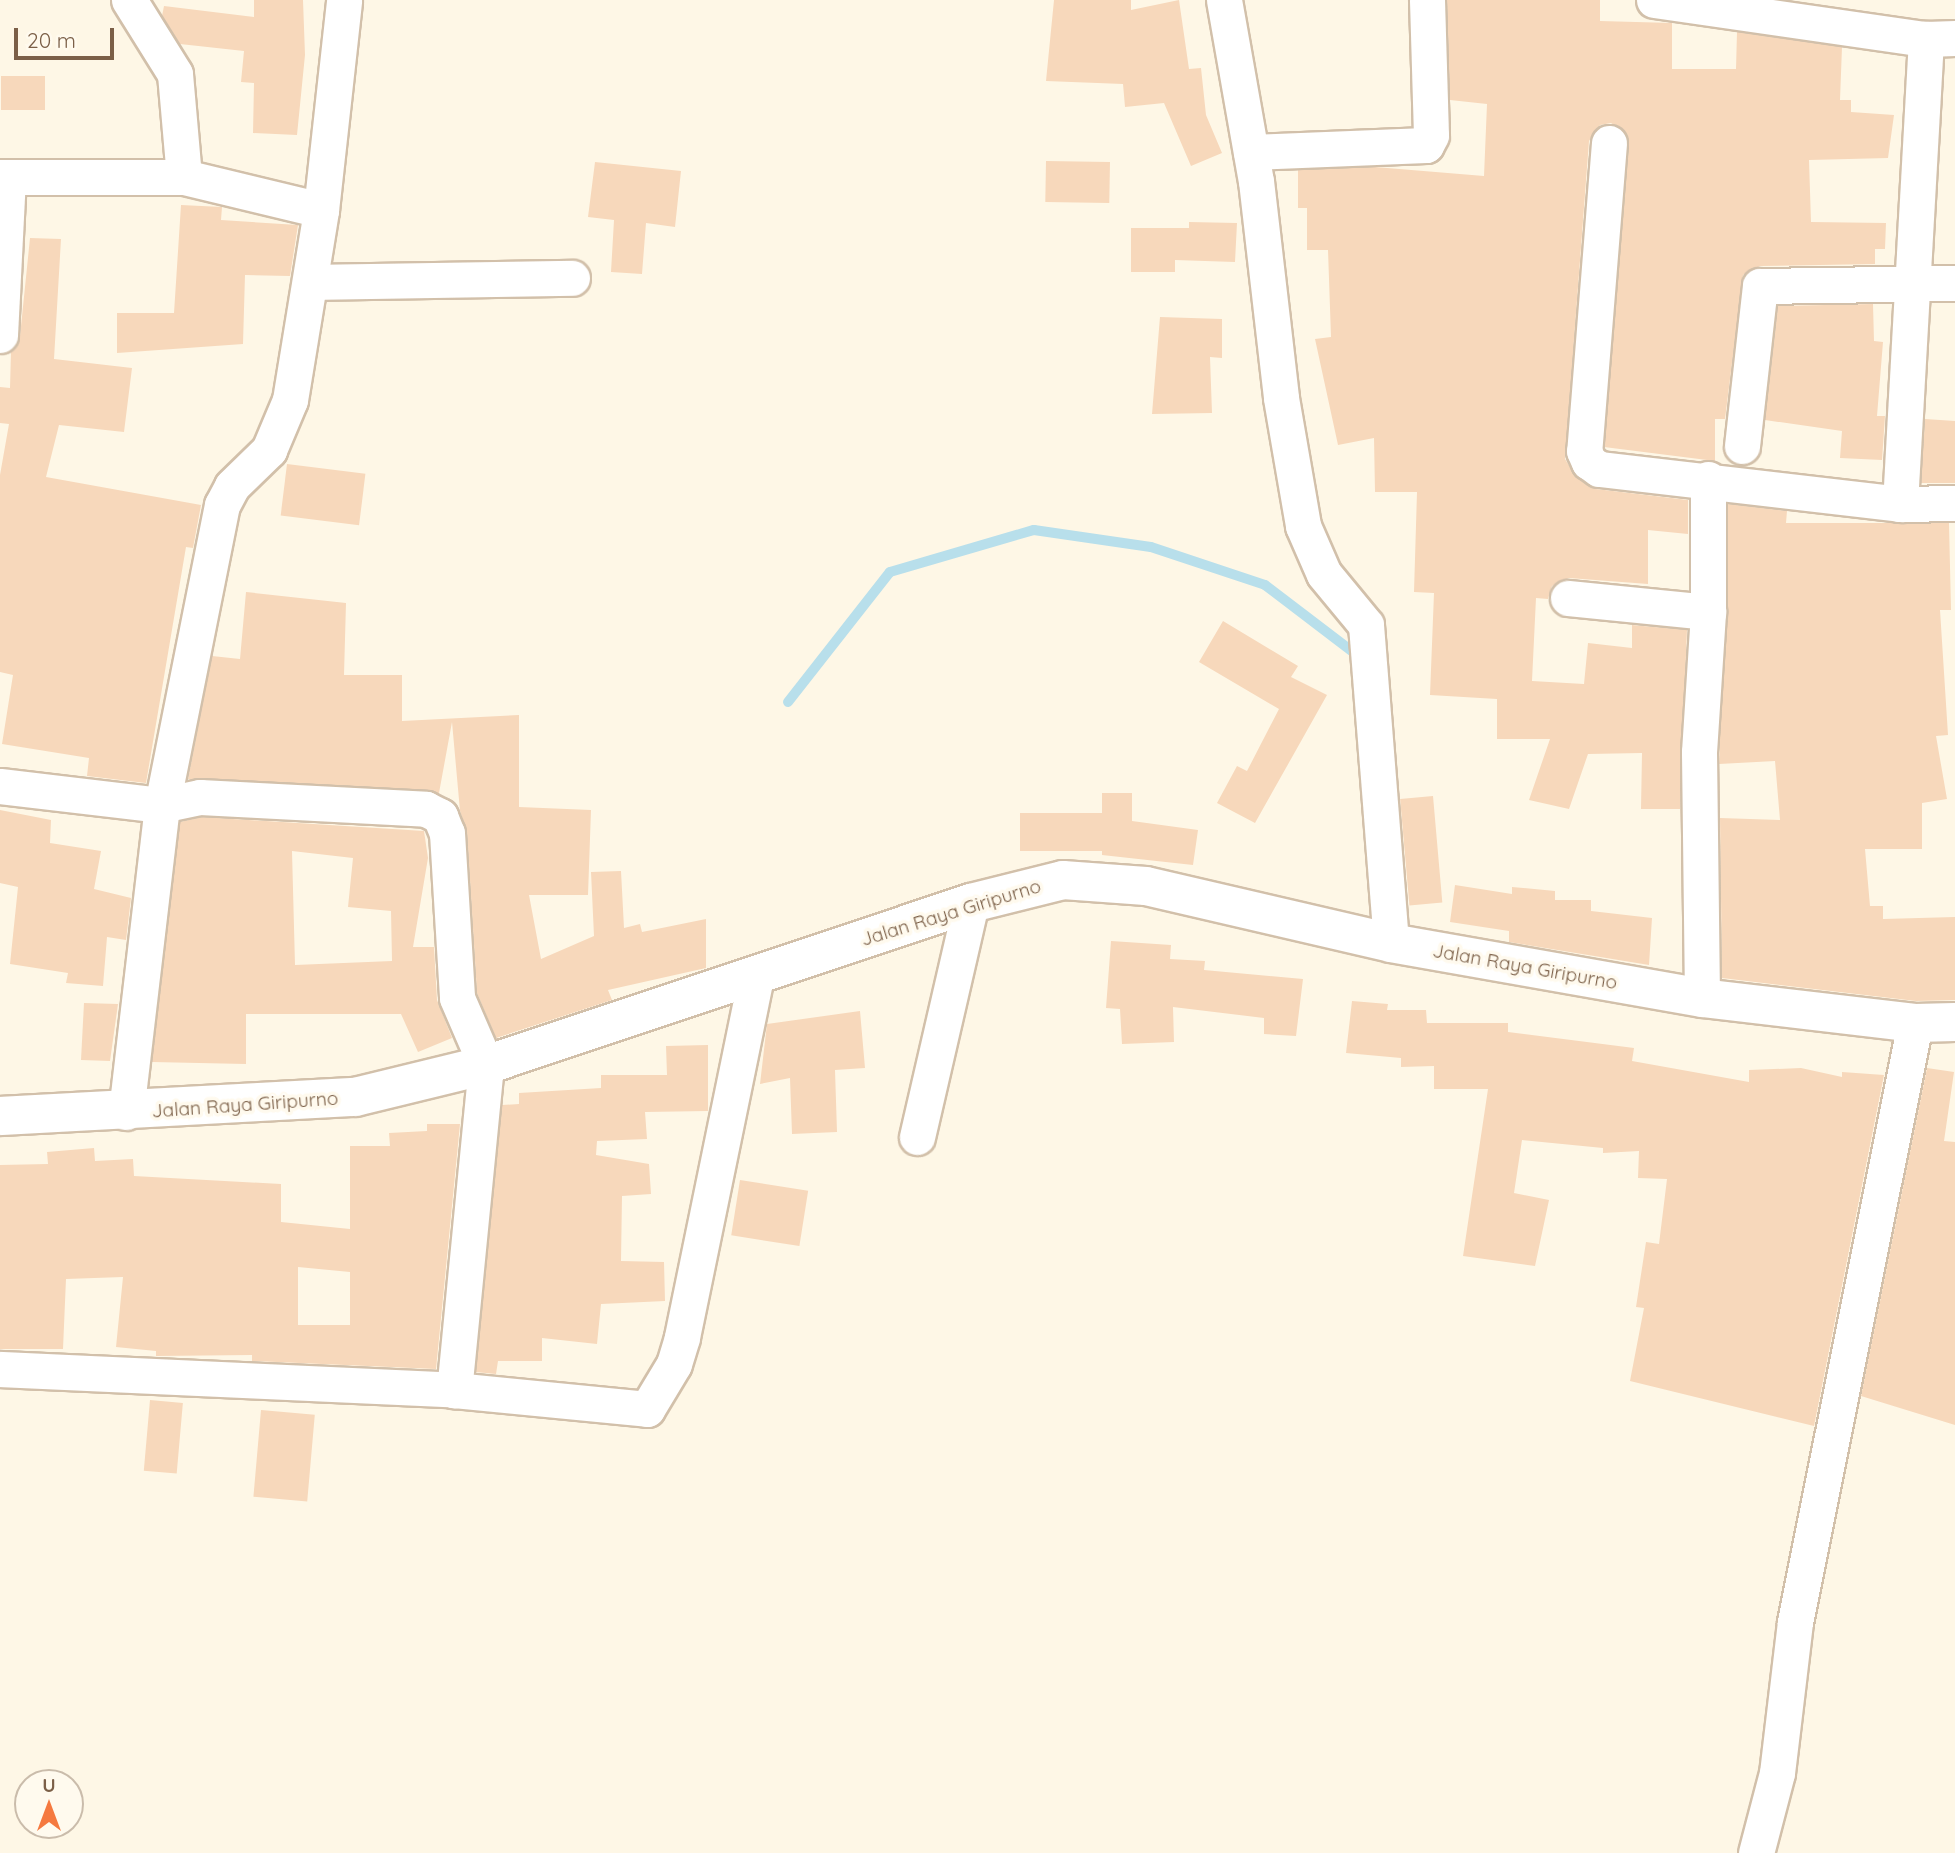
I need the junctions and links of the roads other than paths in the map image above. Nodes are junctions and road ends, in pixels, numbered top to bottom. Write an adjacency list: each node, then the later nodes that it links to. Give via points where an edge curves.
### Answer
1 (129, 0): 11 (street, via 174,74)
2 (344, 0): 12 (street)
3 (1224, 0): 9 (street)
4 (1427, 0): 9 (street, via 1431,135 1426,145)
5 (1654, 0): 6 (street)
6 (1842, 14): 7 (street)
7 (1940, 39): 16 (street)
8 (1609, 143): 19 (street, via 1586,457 1599,469)
9 (1251, 152): 27 (street, via 1281,398 1303,526 1324,574 1366,625)
10 (4, 177): 11 (street); 17 (street)
11 (184, 177): 12 (street)
12 (321, 210): 14 (street)
13 (572, 278): 14 (street)
14 (310, 282): 25 (street, via 290,400 269,450 232,486 222,505)
15 (1955, 282): 16 (street)
16 (1916, 284): 18 (street, via 1760,286); 20 (street)
17 (0, 335)
18 (1742, 446)
19 (1708, 479): 20 (street); 23 (street)
20 (1900, 503): 21 (street)
21 (1955, 503)
22 (1569, 598): 23 (street)
23 (1708, 612): 29 (street, via 1699,752)
24 (0, 786): 25 (street)
25 (162, 805): 32 (street, via 200,797 435,813 447,833 456,989); 33 (street)
26 (971, 903): 27 (main road, Jalan Raya Giripurno, via 1063,880 1109,881); 28 (main road, Jalan Raya Giripurno); 35 (street)
27 (1391, 943): 29 (main road, Jalan Raya Giripurno)
28 (756, 977): 32 (main road, Jalan Raya Giripurno); 37 (street, via 682,1337 671,1371 647,1409)
29 (1702, 998): 31 (main road, Jalan Raya Giripurno)
30 (1955, 1022): 31 (main road, Jalan Raya Giripurno)
31 (1915, 1023): 38 (street, via 1795,1622 1777,1773)
32 (485, 1065): 33 (main road, Jalan Raya Giripurno, via 327,1101); 37 (street)
33 (126, 1112): 34 (main road, Jalan Raya Giripurno)
34 (0, 1116)
35 (917, 1137)
36 (0, 1369): 37 (street)
37 (454, 1390)
38 (1756, 1853)

